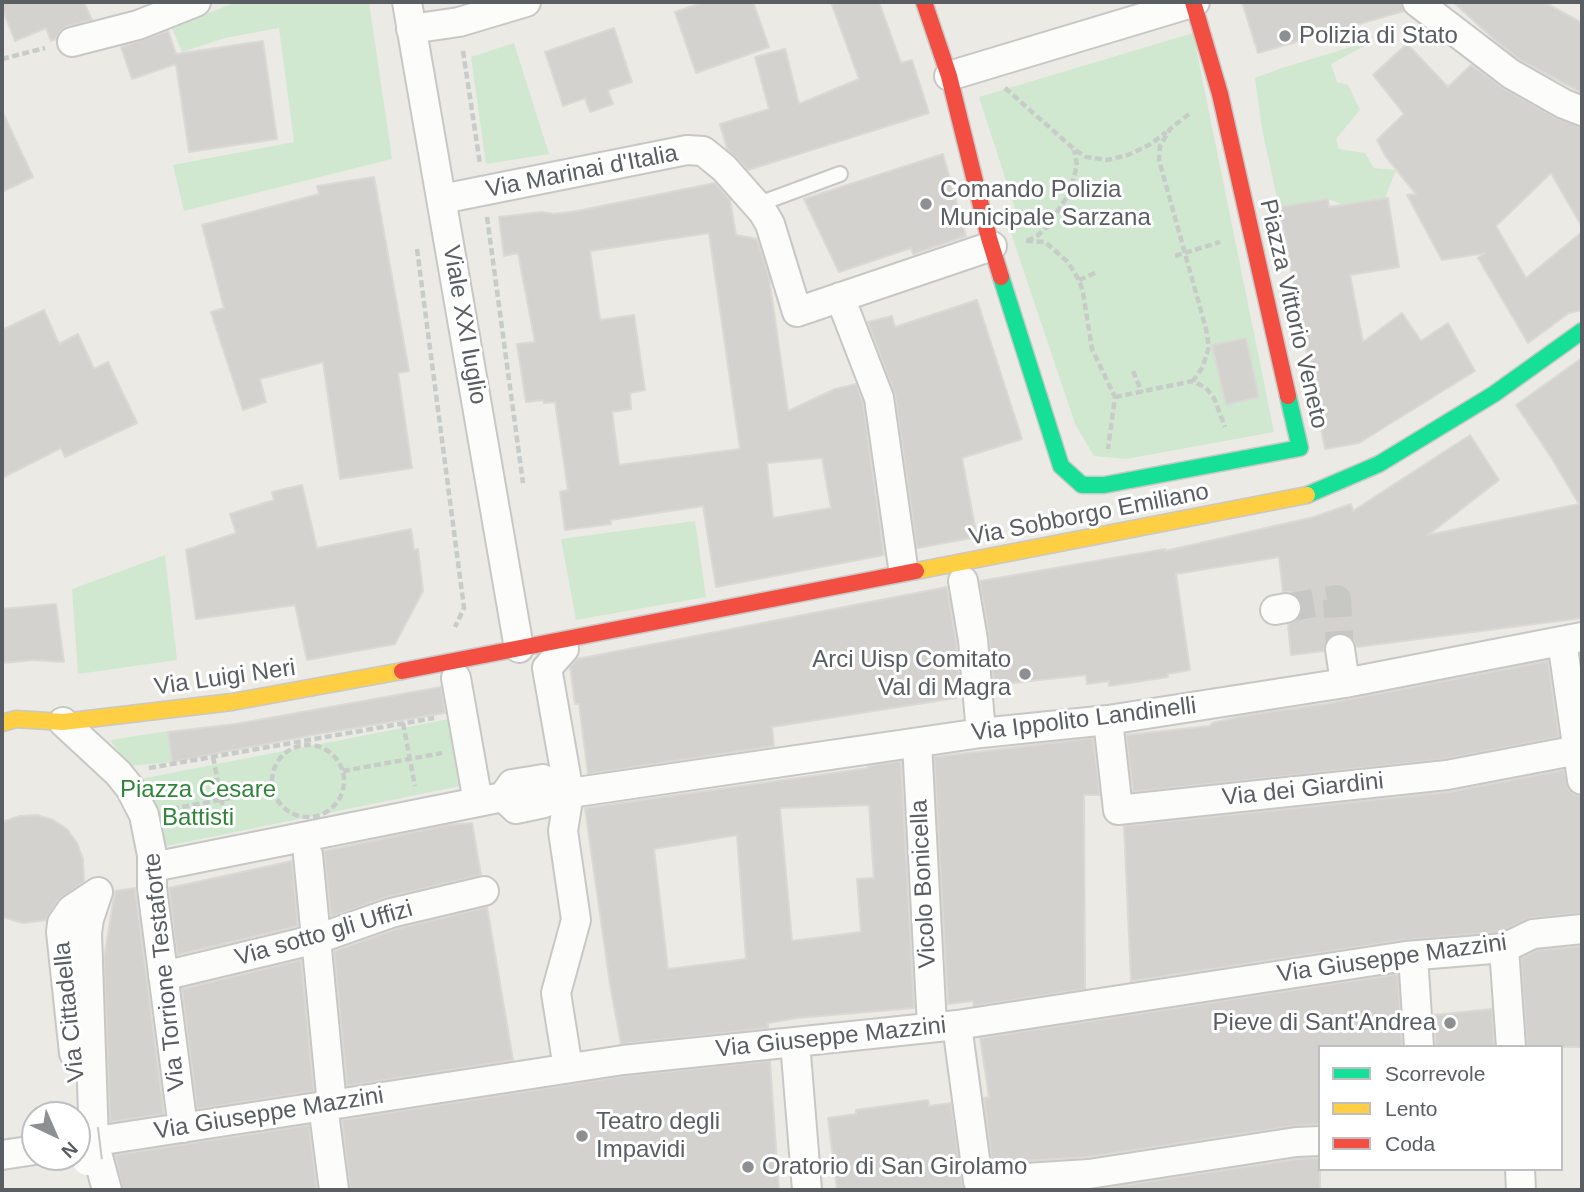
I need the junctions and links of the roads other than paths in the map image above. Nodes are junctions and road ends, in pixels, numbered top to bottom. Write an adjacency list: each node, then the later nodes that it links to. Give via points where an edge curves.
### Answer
1 (196, 2): 7 (street, via 138,25)
2 (526, 2): 6 (street, via 459,22)
3 (924, 2): 8 (main road, Piazza Vittorio Veneto)
4 (1194, 2): 8 (street); 13 (main road, Piazza Vittorio Veneto, via 1220,94 1300,448 1104,485 1082,485 1060,466)
5 (1417, 2): 9 (street, via 1511,74)
6 (409, 15): 11 (street, Viale XXI luglio)
7 (72, 42)
8 (949, 76): 13 (main road, Piazza Vittorio Veneto)
9 (1582, 111)
10 (840, 174): 12 (lane)
11 (442, 199): 12 (street, Via Marinai d'Italia, via 687,150 703,151); 20 (street, Viale XXI luglio)
12 (756, 205): 14 (street, Via Marinai d'Italia, via 770,225 773,257 797,312)
13 (1003, 244): 14 (street, Via Marinai d'Italia)
14 (840, 297): 16 (street, via 879,398)
15 (1582, 331): 19 (main road, Via Sobborgo Emiliano, via 1494,394 1379,464 1309,495)
16 (903, 567)
17 (963, 581): 27 (street)
18 (1572, 639): 23 (street, Via Ippolito Landinelli); 29 (street)
19 (564, 644): 20 (main road, Via Sobborgo Emiliano); 31 (street)
20 (519, 648): 22 (main road, Via Luigi Neri)
21 (1340, 649): 23 (street)
22 (455, 670): 25 (main road, Via Luigi Neri); 32 (street, via 470,749)
23 (1345, 683): 24 (street, Via Ippolito Landinelli, via 1246,686)
24 (1108, 720): 27 (street, Via Ippolito Landinelli); 29 (street, Via dei Giardini, via 1118,810 1447,775)
25 (63, 722): 26 (main road, Via Luigi Neri, via 16,719); 34 (street, Via Torrione Testaforte, via 130,788 144,815)
26 (2, 723)
27 (981, 733): 28 (street, Via Ippolito Landinelli)
28 (916, 743): 31 (street, Via Ippolito Landinelli); 42 (street, Vicolo Bonicella)
29 (1578, 750): 30 (street)
30 (1582, 780)
31 (567, 792): 32 (street, via 543,779); 46 (street, via 563,831 576,920 556,993)
32 (498, 794): 33 (street)
33 (307, 849): 34 (street); 38 (street)
34 (153, 867): 41 (street, Via Torrione Testaforte)
35 (484, 891): 38 (street, Via sotto gli Uffizi, via 391,913)
36 (98, 892): 47 (street, Via Cittadella, via 71,910 61,932)
37 (1582, 929): 39 (street, Via Giuseppe Mazzini, via 1533,934)
38 (317, 939): 41 (street, Via sotto gli Uffizi); 48 (street)
39 (1504, 948): 40 (street, Via Giuseppe Mazzini); 45 (street)
40 (1413, 956): 42 (street, Via Giuseppe Mazzini); 44 (street)
41 (163, 976): 49 (street, Via Torrione Testaforte)
42 (945, 1025): 43 (street, Via Giuseppe Mazzini); 57 (street, Vicolo Bonicella)
43 (796, 1042): 46 (street, Via Giuseppe Mazzini); 61 (street)
44 (1419, 1045)
45 (1511, 1045)
46 (568, 1068): 48 (street, Via Giuseppe Mazzini)
47 (80, 1101)
48 (328, 1105): 49 (street, Via Giuseppe Mazzini); 60 (street)
49 (183, 1128): 51 (street, Via Giuseppe Mazzini)
50 (1318, 1141): 57 (street, via 1078,1175)
51 (91, 1143)
52 (21, 1152): 53 (street)
53 (2, 1155)
54 (91, 1157): 59 (street)
55 (91, 1171): 58 (street, Via Cittadella)
56 (1520, 1171): 62 (street)
57 (980, 1183)
58 (95, 1190)
59 (107, 1190)
60 (334, 1190)
61 (807, 1190)
62 (1521, 1190)

